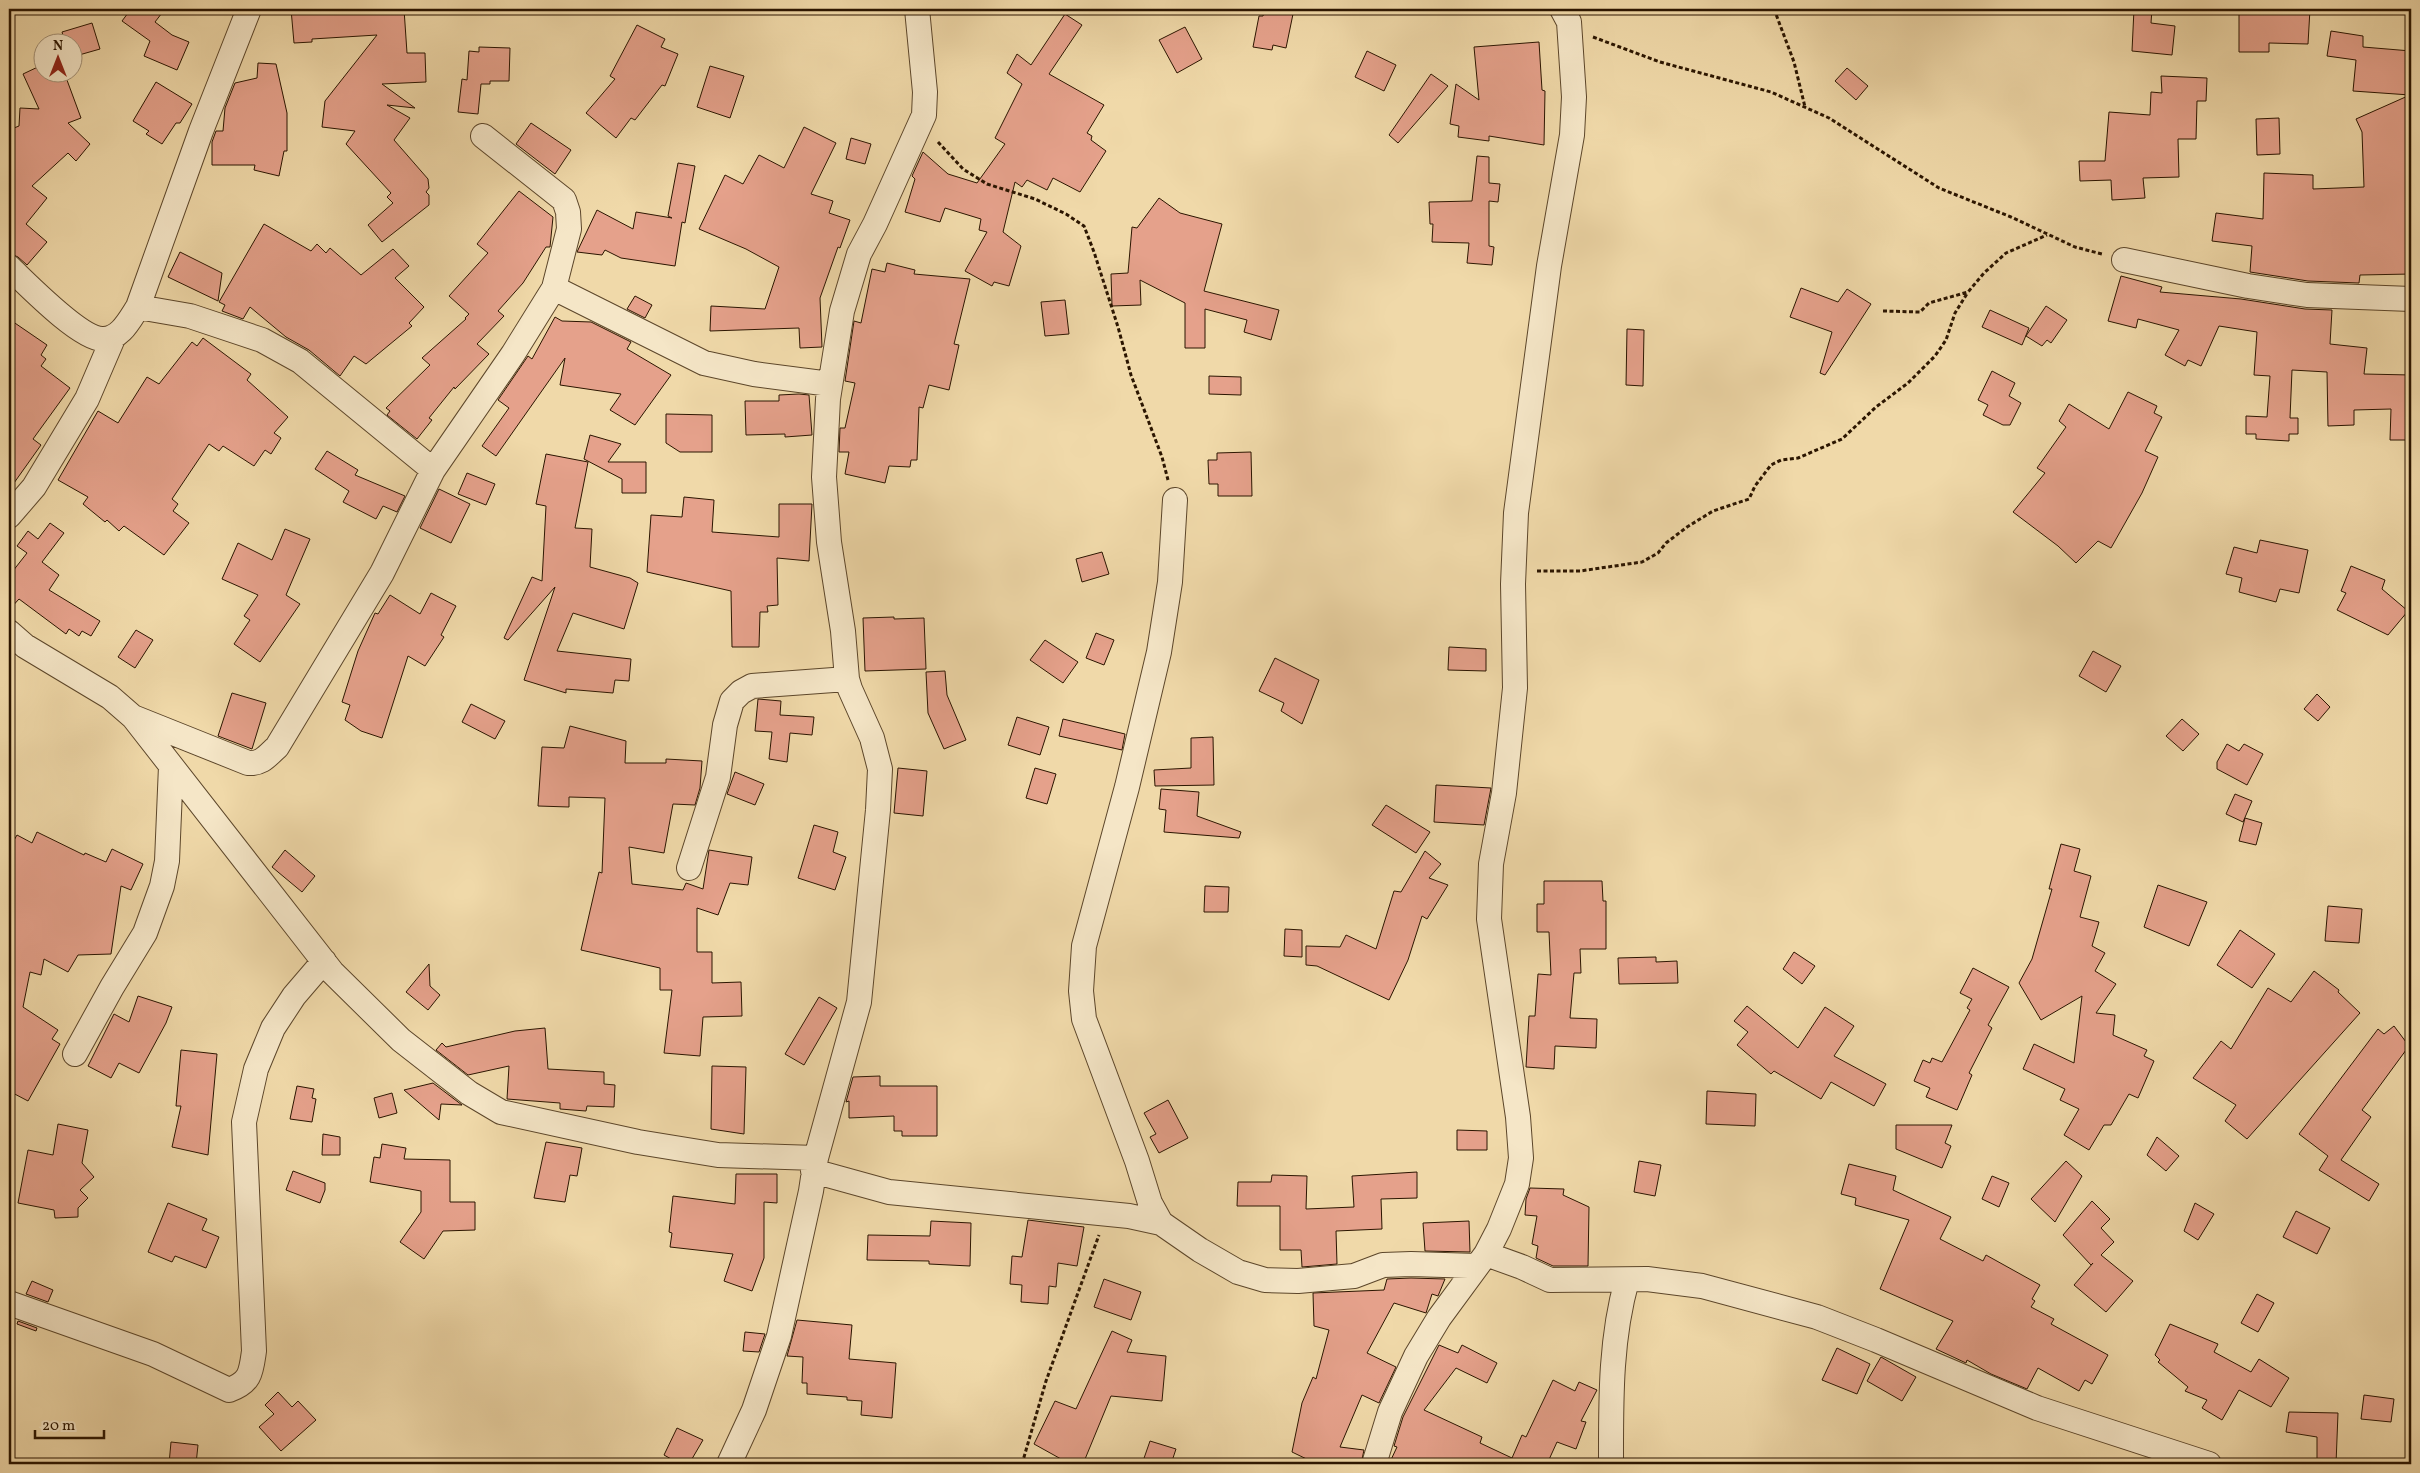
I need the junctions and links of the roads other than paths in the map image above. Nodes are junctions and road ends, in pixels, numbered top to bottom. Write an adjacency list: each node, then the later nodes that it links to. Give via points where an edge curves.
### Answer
1 (249, 9): 9 (street)
2 (917, 9): 11 (street, via 925,92 924,115 876,224 858,254 842,311)
3 (1565, 16): 24 (street, via 1574,97 1572,135 1547,276 1516,513 1513,571 1515,688 1504,793 1491,864 1489,918 1521,1158 1517,1184)
4 (483, 136): 7 (street, via 564,200 568,229)
5 (2124, 260): 8 (street, via 2307,295)
6 (9, 267): 10 (street, via 49,305 87,334 103,339)
7 (554, 288): 11 (street, via 704,363 754,374); 12 (street)
8 (2411, 300)
9 (138, 307): 10 (street, via 126,326); 12 (street, via 190,316 262,340 300,361)
10 (114, 336): 14 (street, via 87,399 34,487)
11 (830, 384): 16 (street, via 824,477 828,542 843,631)
12 (433, 470): 17 (street, via 382,573 277,747 263,761 248,763)
13 (1175, 500): 23 (street, via 1170,582 1159,652 1084,946 1081,991 1084,1019 1150,1204)
14 (9, 516)
15 (9, 632): 17 (street, via 25,646 110,697)
16 (847, 679): 19 (street, via 752,686 732,701 725,725 718,777); 22 (street, via 872,738 880,769 878,810 859,1002)
17 (133, 717): 18 (street)
18 (171, 766): 20 (street); 21 (street, via 167,861 162,886 145,934)
19 (689, 868)
20 (324, 961): 22 (street, via 401,1040 468,1093 501,1112 628,1140 718,1155); 26 (street, via 294,996 273,1028 256,1069 244,1122 254,1351 252,1371 242,1386 229,1390 154,1354)
21 (75, 1054)
22 (814, 1165): 23 (street, via 889,1192 1106,1214); 27 (street, via 778,1336 754,1410)
23 (1161, 1223): 24 (street, via 1238,1272 1265,1280 1354,1276 1383,1265)
24 (1481, 1260): 25 (street, via 1522,1267 1550,1280); 28 (street, via 1416,1356 1390,1412)
25 (1627, 1280): 29 (street, via 1613,1351); 30 (street, via 1647,1279 1702,1286 1817,1317 2037,1408)
26 (9, 1303)
27 (729, 1464)
28 (1374, 1464)
29 (1611, 1464)
30 (2209, 1464)

